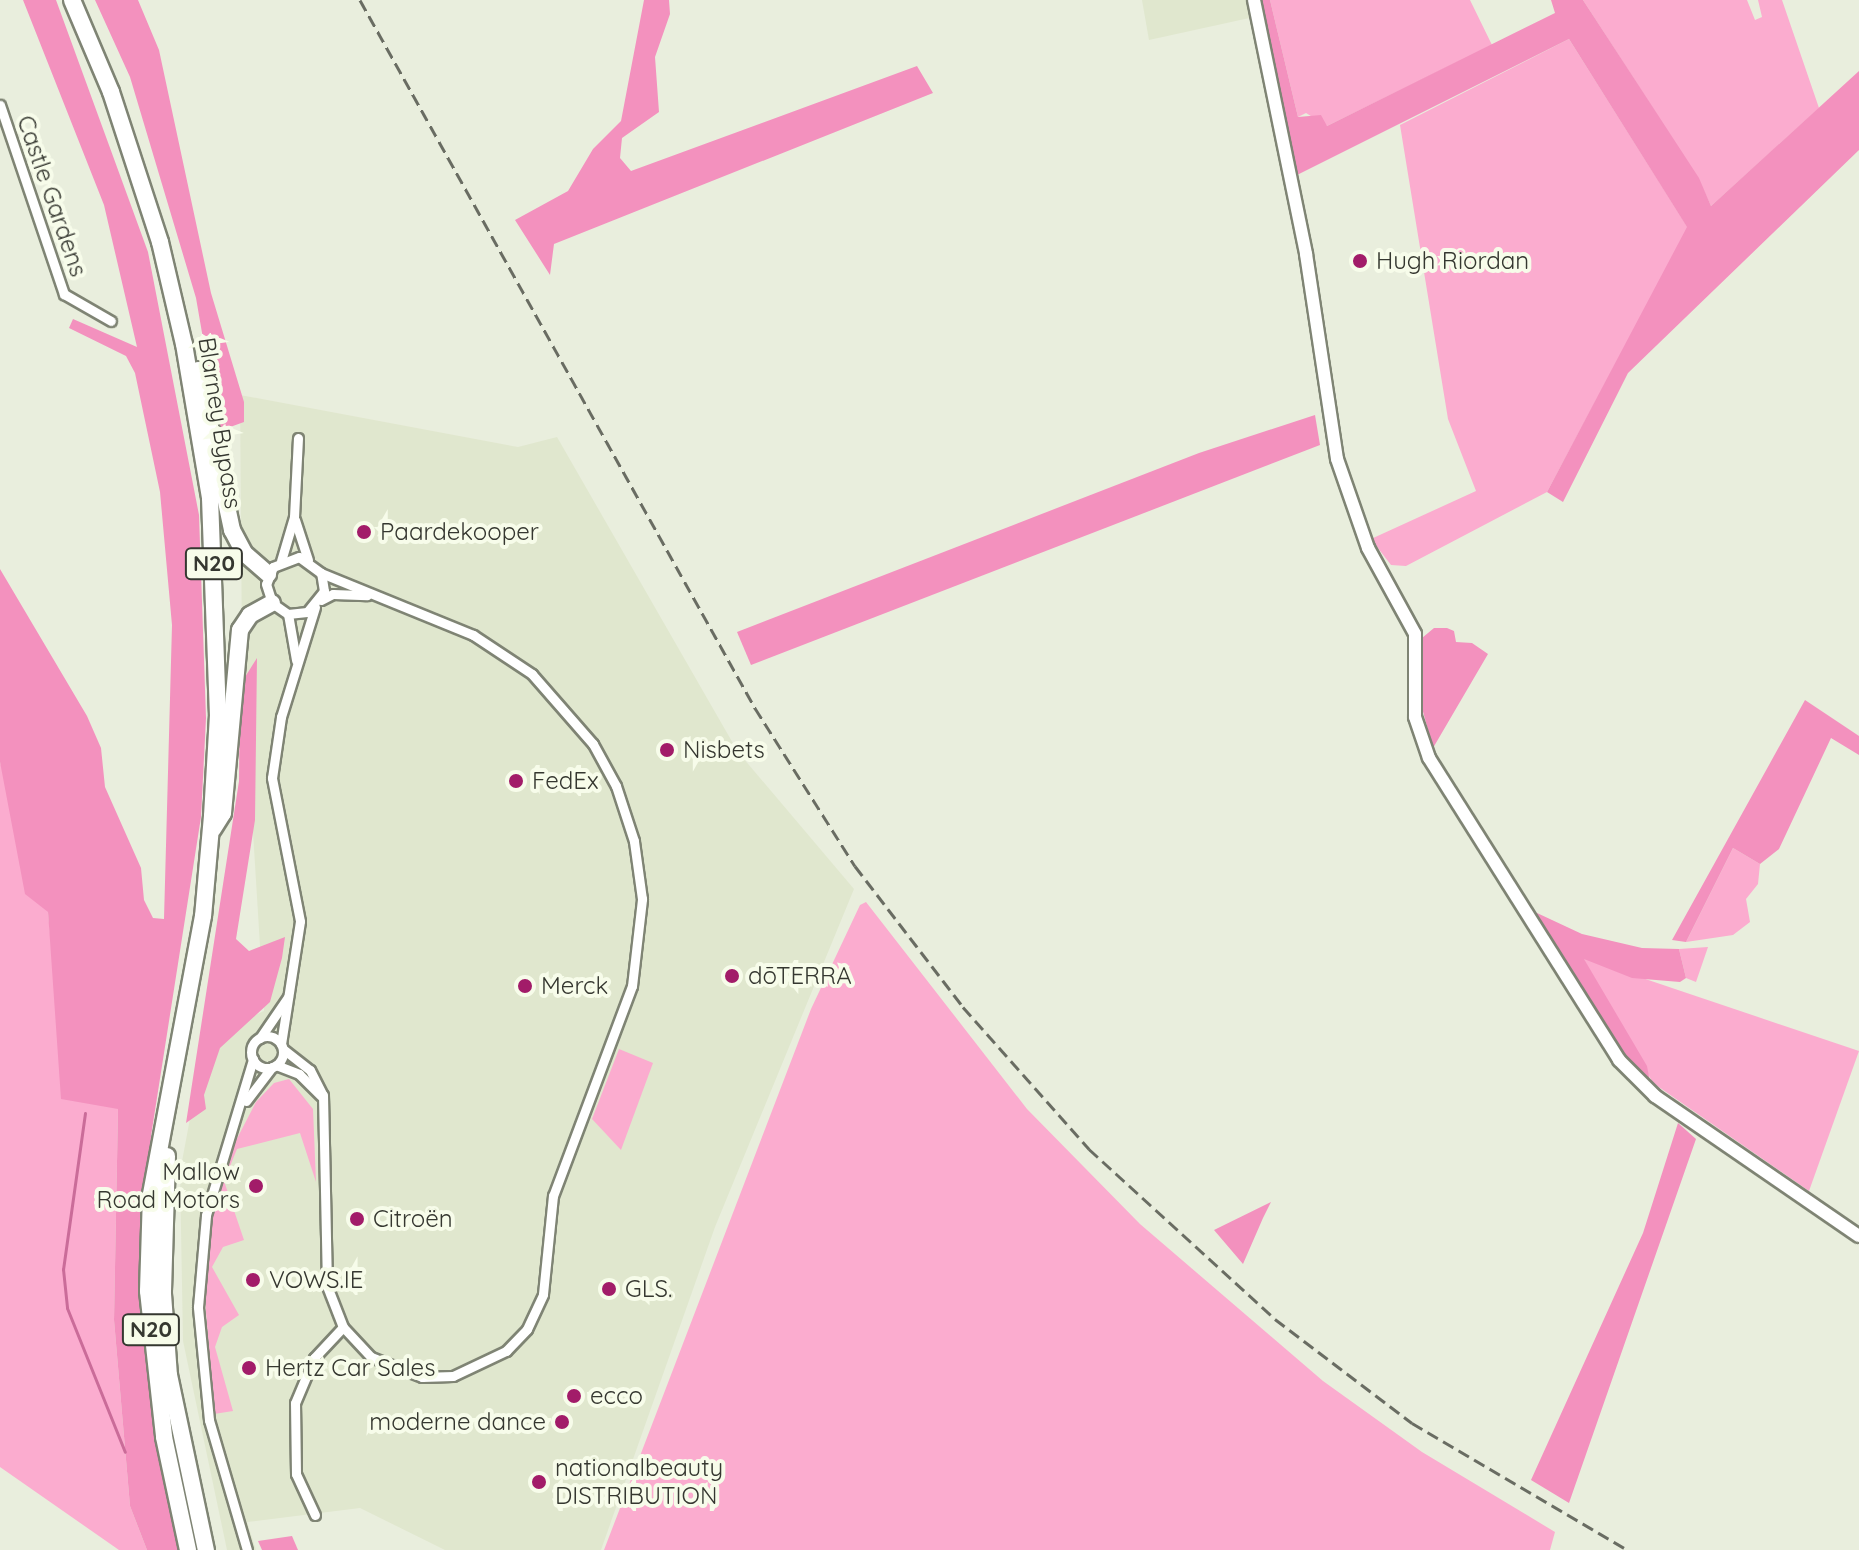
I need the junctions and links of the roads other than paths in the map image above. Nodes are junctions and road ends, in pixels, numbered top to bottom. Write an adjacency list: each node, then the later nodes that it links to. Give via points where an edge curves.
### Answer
1 (72, 0): 4 (highway, Blarney Bypass / N20, via 137,167)
2 (1254, 0): 26 (street, via 1306,254 1337,459 1368,548 1415,634 1415,717 1429,758 1619,1060 1666,1104)
3 (0, 105): 5 (street, Castle Gardens, via 64,294)
4 (173, 297): 11 (highway, via 201,379 232,530 244,553); 17 (highway, Blarney Bypass / N20, via 203,446 213,540 218,715)
5 (111, 321)
6 (298, 438): 7 (street)
7 (294, 517): 8 (street); 9 (street)
8 (308, 560): 9 (street); 10 (street)
9 (281, 561): 11 (street)
10 (321, 573): 12 (street); 14 (street)
11 (268, 574): 13 (street)
12 (379, 595): 14 (street, via 333,594); 27 (street, via 479,638 532,674 576,720 605,765 628,820 638,861 640,929 625,1011 553,1196 543,1294 527,1329 482,1366 453,1376 422,1377 371,1357)
13 (272, 603): 15 (street); 17 (highway, via 250,615 240,630 223,813)
14 (318, 604): 15 (street); 16 (street)
15 (288, 614): 16 (street, via 295,641)
16 (293, 678): 18 (street, via 272,778 300,921)
17 (210, 834): 25 (highway, Blarney Bypass / N20, via 203,916)
18 (290, 994): 19 (street); 20 (street)
19 (260, 1038): 20 (street, via 272,1037); 21 (street, via 252,1049)
20 (282, 1047): 22 (street); 23 (street, via 310,1070)
21 (253, 1059): 22 (street); 24 (street)
22 (274, 1066): 23 (street, via 299,1074); 24 (street)
23 (323, 1099): 27 (street, via 327,1286)
24 (244, 1104): 31 (street, via 206,1215 198,1307 209,1420)
25 (169, 1108): 29 (highway, Blarney Bypass / N20, via 151,1195 148,1291 164,1437); 30 (highway, Blarney Bypass / N20, via 165,1332 180,1438)
26 (1859, 1236)
27 (343, 1327): 28 (street, via 314,1358 295,1403 296,1474)
28 (315, 1515)
29 (188, 1550)
30 (206, 1550)
31 (247, 1550)

